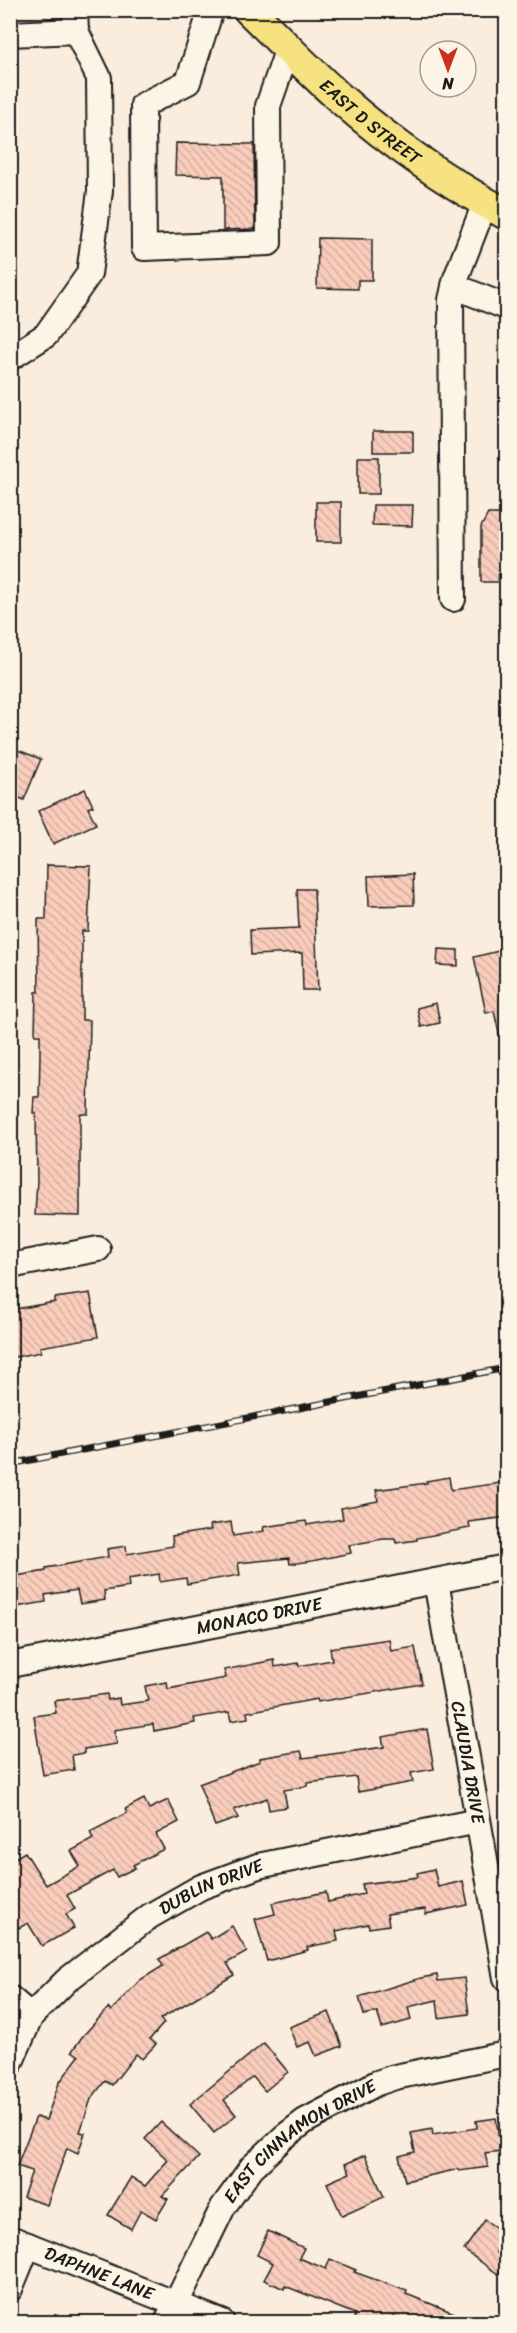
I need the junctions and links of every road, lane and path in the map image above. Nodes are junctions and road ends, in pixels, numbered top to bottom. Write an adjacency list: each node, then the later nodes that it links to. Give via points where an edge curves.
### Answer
1 (211, 10): 5 (street, via 188,82 143,105 144,248 269,243 268,106)
2 (249, 10): 5 (main road, EAST D STREET)
3 (76, 21): 4 (street); 9 (street, via 99,78 100,191 89,274 46,335)
4 (10, 34)
5 (288, 48): 6 (main road, EAST D STREET, via 379,130 432,170)
6 (496, 208): 7 (street)
7 (454, 286): 8 (street); 10 (street)
8 (507, 307)
9 (10, 358)
10 (453, 600)
11 (98, 1249): 12 (street)
12 (10, 1266)
13 (507, 1567): 14 (street, MONACO DRIVE)
14 (436, 1581): 15 (street, MONACO DRIVE); 16 (street, CLAUDIA DRIVE)
15 (10, 1665)
16 (478, 1821): 17 (street, CLAUDIA DRIVE); 19 (street, DUBLIN DRIVE, via 258,1866 201,1887 108,1946)
17 (507, 1978)
18 (10, 1998): 19 (street)
19 (31, 2016): 21 (street, DUBLIN DRIVE)
20 (507, 2054): 24 (street, EAST CINNAMON DRIVE, via 377,2083 305,2121 284,2137 252,2167 223,2207)
21 (10, 2064)
22 (19, 2242): 23 (street); 24 (street, DAPHNE LANE)
23 (10, 2289)
24 (171, 2313): 25 (street, DAPHNE LANE)
25 (222, 2322)

